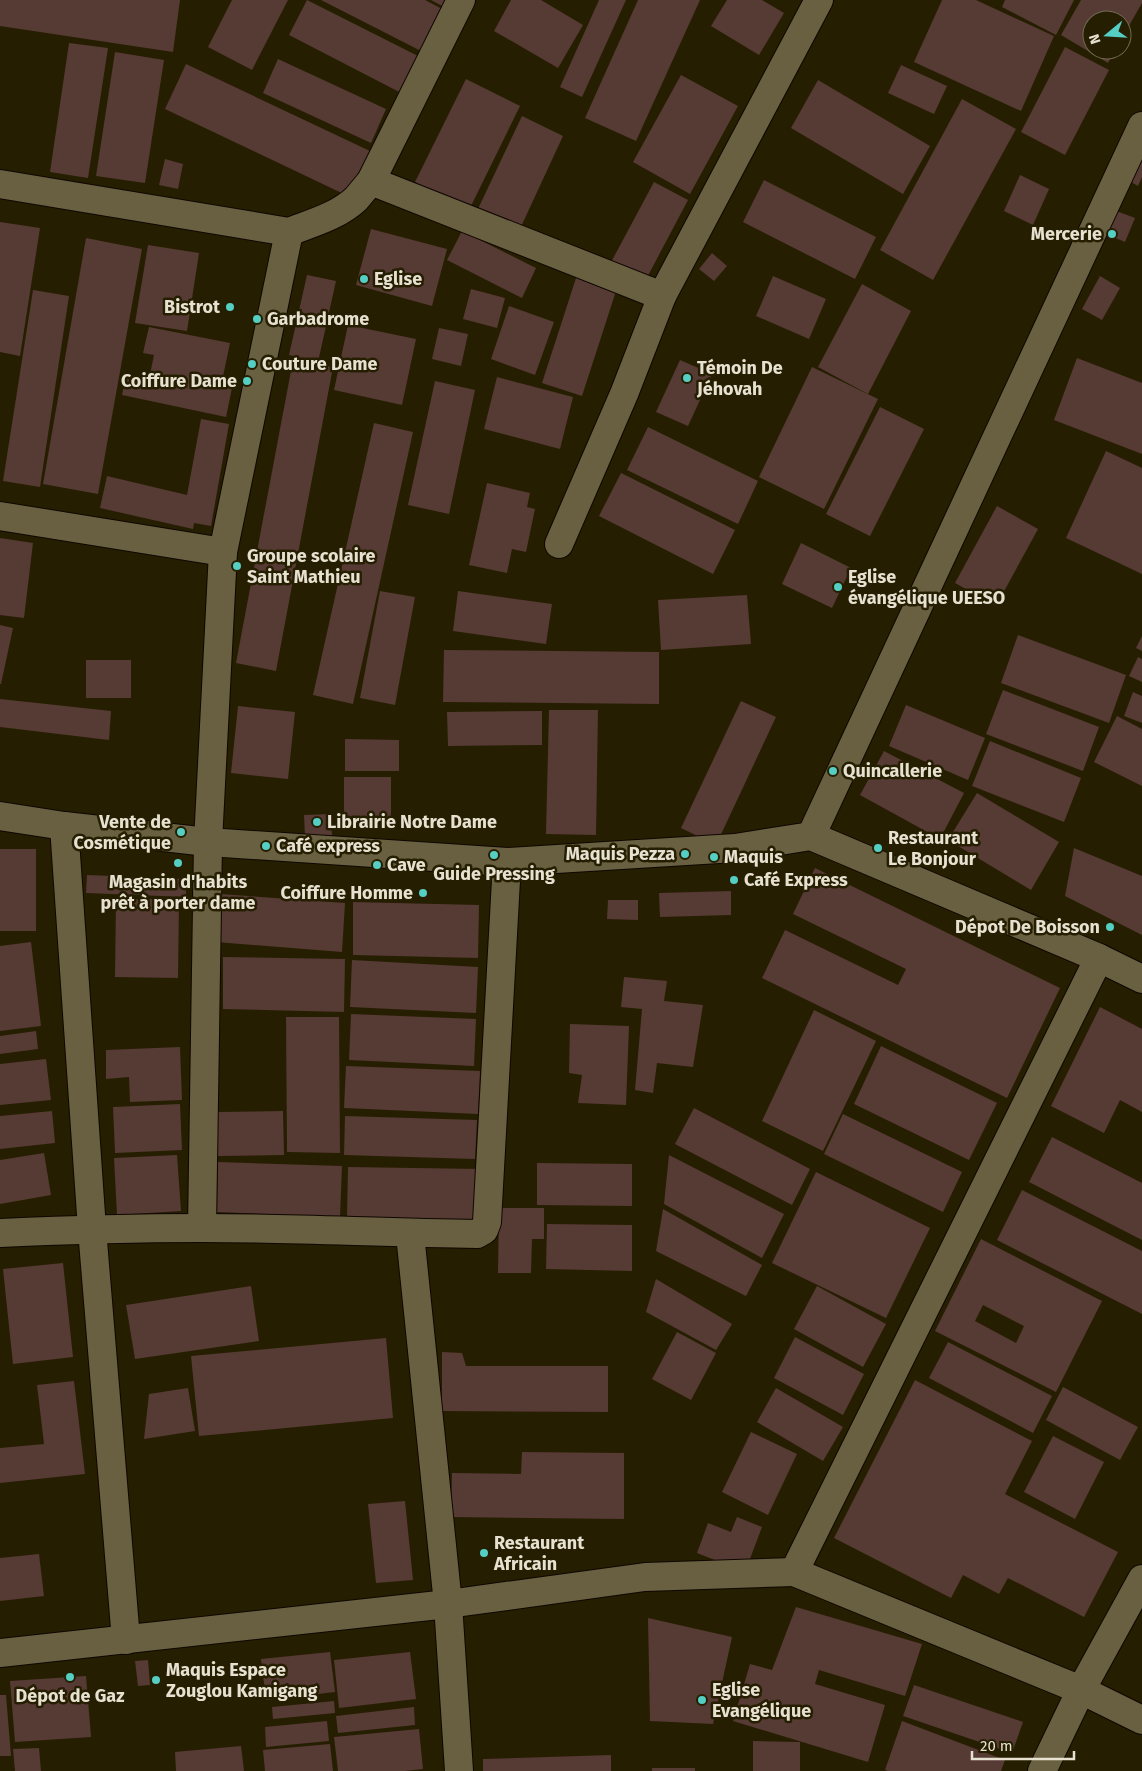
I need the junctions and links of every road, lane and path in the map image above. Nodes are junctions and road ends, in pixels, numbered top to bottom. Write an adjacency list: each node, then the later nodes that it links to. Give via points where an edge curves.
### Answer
1 (461, 0): 4 (street)
2 (819, 0): 7 (street)
3 (1142, 126): 13 (street)
4 (372, 181): 6 (street, via 341,210); 7 (street)
5 (0, 184): 6 (street)
6 (290, 232): 10 (street)
7 (662, 296): 9 (street)
8 (0, 516): 10 (street)
9 (560, 544)
10 (223, 552): 14 (street)
11 (0, 816): 12 (street)
12 (64, 826): 14 (street); 19 (street)
13 (812, 836): 15 (street, via 735,848); 16 (street)
14 (208, 842): 15 (street); 18 (street)
15 (506, 862): 21 (street, via 487,1222 484,1230 477,1234)
16 (1100, 958): 17 (street); 22 (street)
17 (1142, 980)
18 (202, 1228): 19 (street); 21 (street)
19 (92, 1229): 20 (street); 25 (street)
20 (0, 1233)
21 (410, 1234): 24 (street)
22 (794, 1572): 24 (street, via 645,1577); 27 (street)
23 (1142, 1579): 27 (street)
24 (448, 1604): 25 (street); 29 (street)
25 (126, 1640): 26 (street)
26 (0, 1653)
27 (1081, 1690): 28 (street); 30 (street)
28 (1142, 1720)
29 (459, 1771)
30 (1042, 1771)

